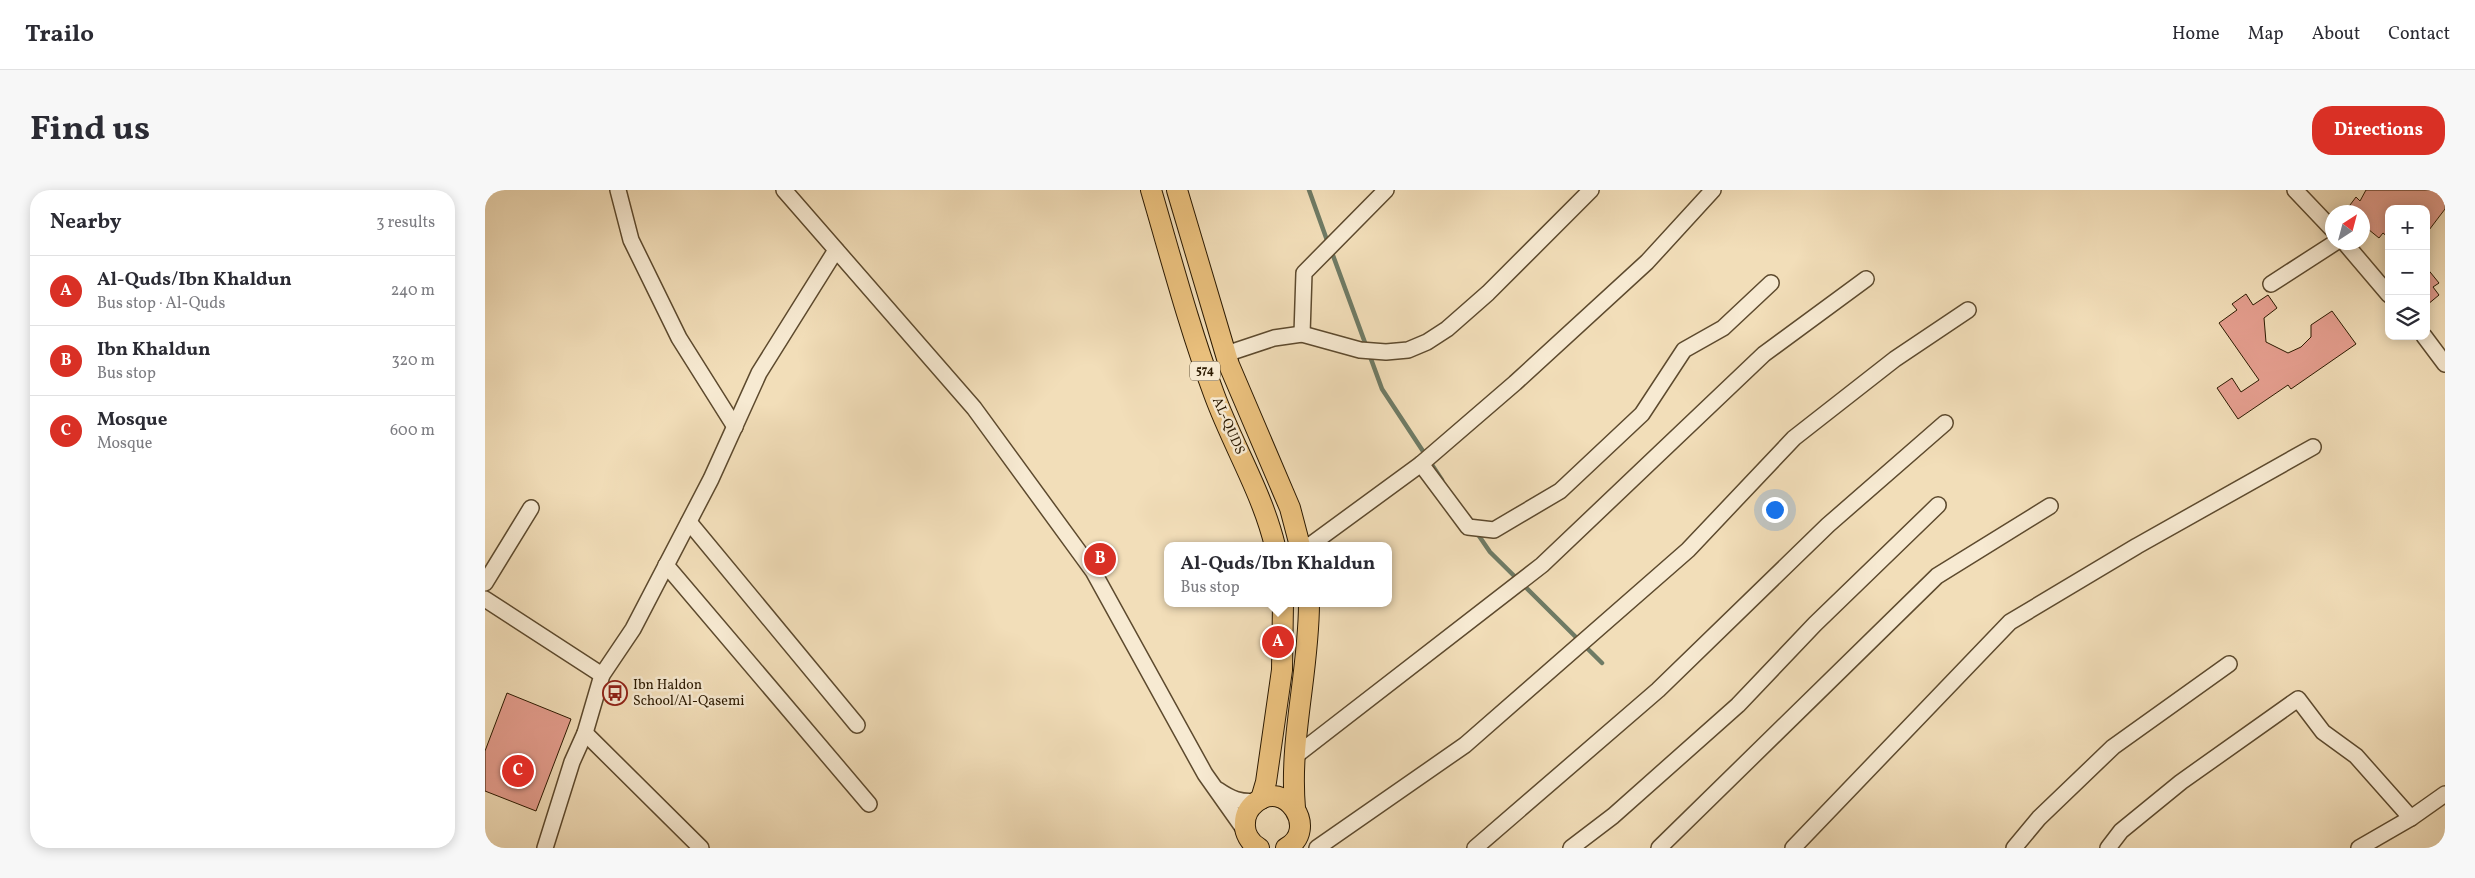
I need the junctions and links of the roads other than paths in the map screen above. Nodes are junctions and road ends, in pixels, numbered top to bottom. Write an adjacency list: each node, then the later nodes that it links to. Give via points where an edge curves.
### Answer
1 (618, 190): 23 (street, via 631,240 679,338)
2 (783, 190): 11 (street)
3 (1151, 190): 30 (main road, AL-QUDS / 574, via 1204,367 1262,503)
4 (1177, 190): 20 (main road, AL-QUDS / 574)
5 (1386, 190): 18 (street, via 1304,274)
6 (1591, 190): 18 (street, via 1488,293 1447,330 1427,342 1408,350 1369,350)
7 (1713, 190): 25 (street, via 1647,262)
8 (2295, 190): 9 (street)
9 (2325, 222)
10 (2325, 249): 15 (street)
11 (836, 250): 23 (street, via 759,373); 43 (street, via 974,408 1093,571)
12 (2351, 250): 16 (street)
13 (1866, 279): 42 (street, via 1764,354 1542,565)
14 (1771, 283): 25 (street, via 1723,328 1684,350 1642,414 1560,491 1494,530 1468,527)
15 (2271, 284)
16 (2385, 290)
17 (1968, 310): 54 (street, via 1895,359 1794,438 1688,550 1465,745)
18 (1302, 334): 20 (street, via 1274,338)
19 (2427, 340): 21 (street)
20 (1226, 354): 31 (main road, AL-QUDS / 574, via 1290,508)
21 (2445, 364)
22 (1945, 423): 55 (street, via 1828,525 1658,690)
23 (735, 426): 29 (street)
24 (2313, 447): 58 (street, via 2010,622)
25 (1421, 464): 32 (street)
26 (1938, 505): 56 (street, via 1815,624 1738,705 1613,816)
27 (2050, 506): 57 (street, via 1937,576)
28 (531, 508): 34 (street)
29 (689, 522): 33 (street); 40 (street)
30 (1274, 542)
31 (1300, 542)
32 (1314, 542)
33 (666, 565): 39 (street, via 633,629); 46 (street)
34 (485, 583)
35 (485, 599): 39 (street)
36 (1283, 607): 45 (main road, via 1282,670 1266,782)
37 (1309, 607): 42 (main road, via 1306,663)
38 (2229, 664): 59 (street, via 2113,747 2039,818)
39 (602, 675): 41 (street)
40 (857, 725)
41 (585, 733): 51 (street, via 572,762); 52 (street)
42 (1294, 757): 47 (main road)
43 (1213, 786): 45 (street, via 1236,800); 49 (street)
44 (2445, 794): 48 (street)
45 (1259, 800): 47 (main road, via 1274,796 1283,798); 49 (main road, via 1246,815)
46 (869, 804)
47 (1295, 808): 50 (main road, via 1300,823)
48 (2411, 818): 60 (street, via 2356,756 2323,732 2298,699 2181,782 2121,831); 61 (street)
49 (1246, 832): 53 (main road)
50 (1293, 844)
51 (545, 848)
52 (701, 848)
53 (1259, 848)
54 (1317, 848)
55 (1475, 848)
56 (1571, 848)
57 (1659, 848)
58 (1793, 848)
59 (2014, 848)
60 (2108, 848)
61 (2359, 848)

